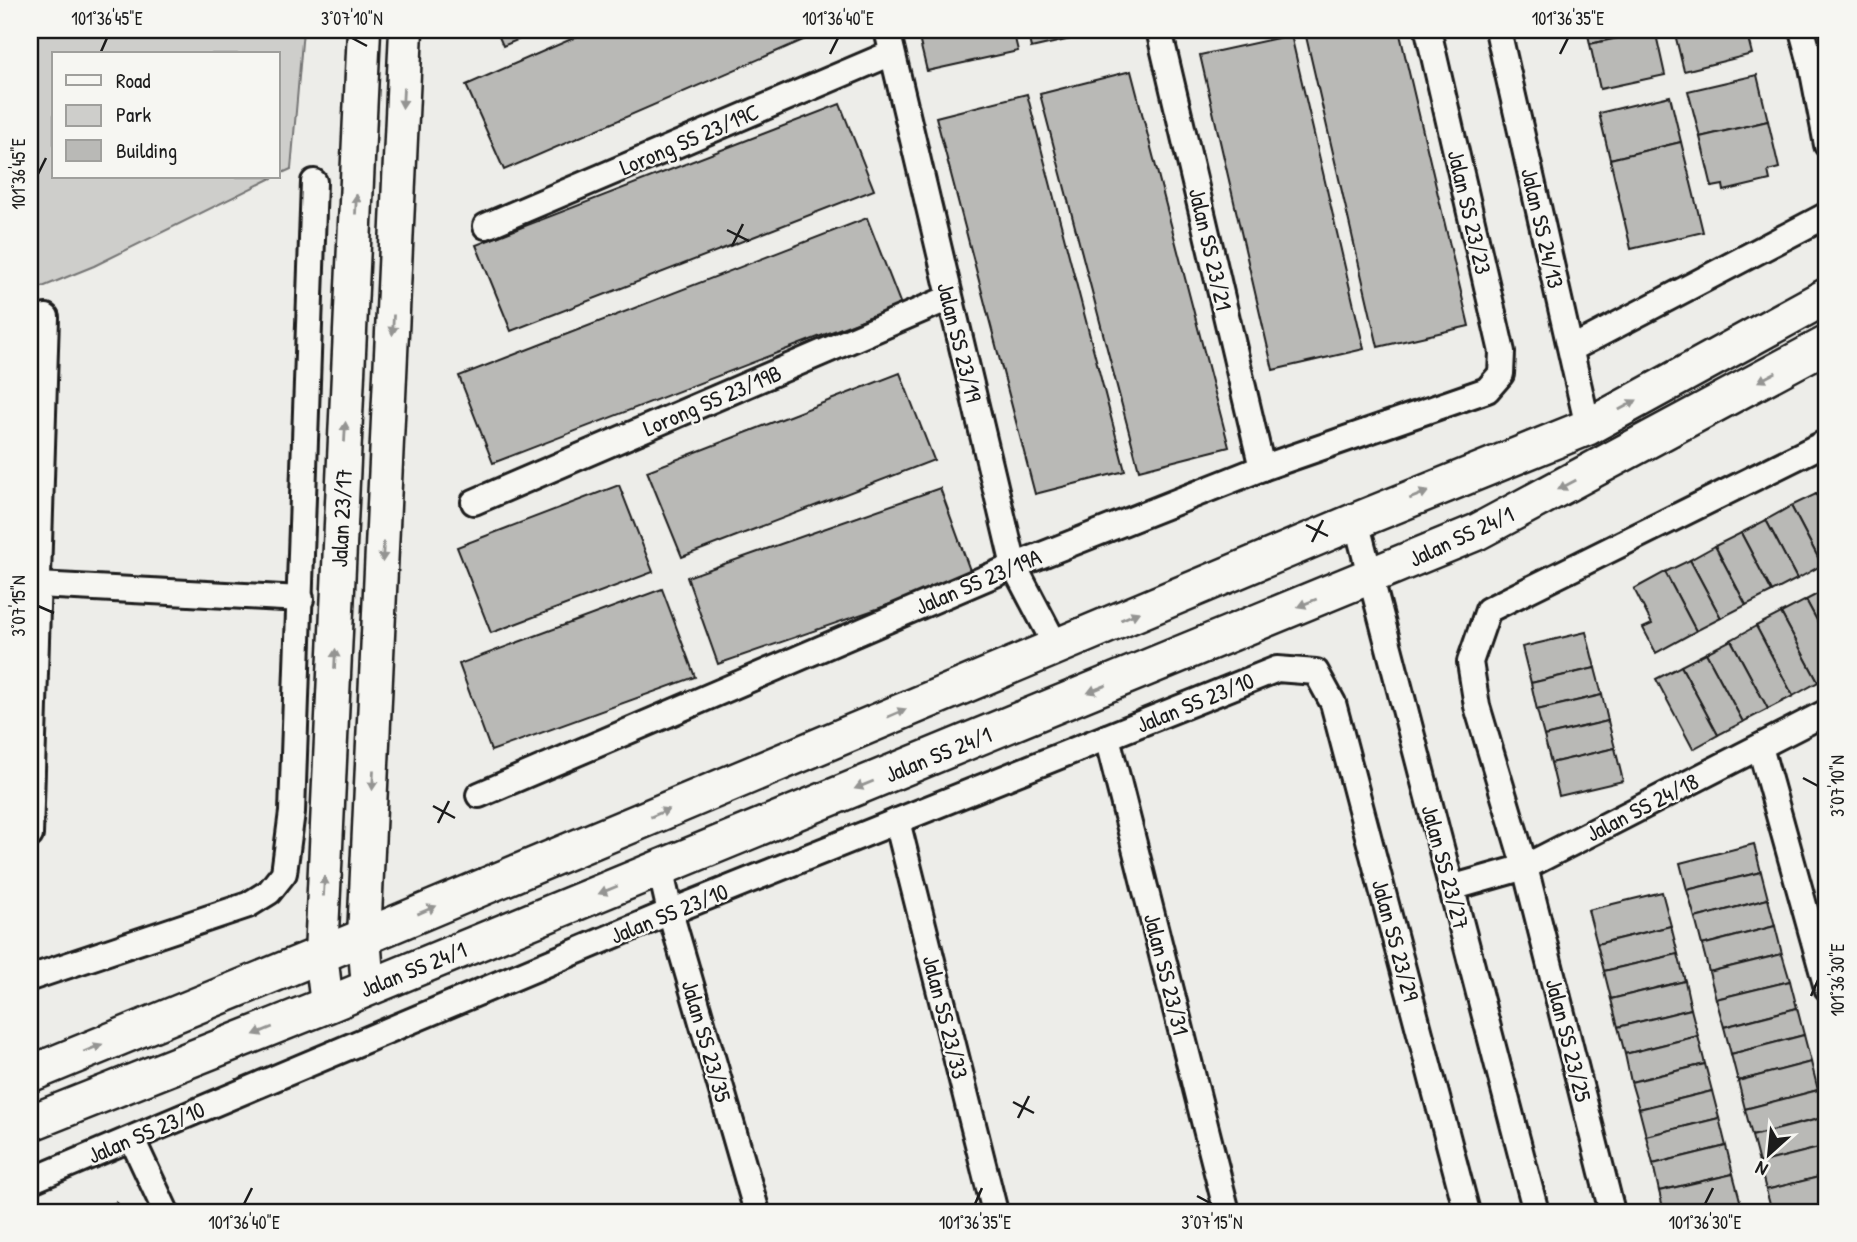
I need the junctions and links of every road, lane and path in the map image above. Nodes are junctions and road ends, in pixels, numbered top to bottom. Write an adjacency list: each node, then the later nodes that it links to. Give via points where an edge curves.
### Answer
1 (364, 30): 40 (street, Jalan 23/17, one-way to 1)
2 (406, 30): 39 (street, Jalan 23/17, one-way to 39)
3 (1159, 30): 20 (street, Jalan SS 23/21)
4 (1428, 30): 17 (street, Jalan SS 23/23, via 1502,352 1501,374)
5 (1498, 30): 16 (street, Jalan SS 24/13)
6 (1802, 30): 8 (street)
7 (889, 41): 11 (street, Lorong SS 23/19C); 13 (street, Jalan SS 23/19)
8 (1827, 145)
9 (314, 182): 26 (street)
10 (1827, 215): 16 (street)
11 (486, 226)
12 (1827, 296): 18 (main road, one-way to 12)
13 (949, 298): 21 (street, Lorong SS 23/19B); 23 (street, Jalan SS 23/19)
14 (46, 317): 24 (street)
15 (1827, 344): 25 (main road, Jalan SS 24/1, one-way to 25, via 1477,532)
16 (1571, 349): 18 (street, Jalan SS 24/13)
17 (1487, 390): 20 (street, Jalan SS 23/19A)
18 (1588, 427): 22 (main road, one-way to 18)
19 (1827, 442): 35 (street, via 1488,610 1470,662 1477,706)
20 (1262, 468): 23 (street, Jalan SS 23/19A)
21 (474, 502)
22 (1356, 521): 25 (street, Jalan SS 23/27); 27 (main road, one-way to 22)
23 (1014, 565): 27 (street, Jalan SS 23/19); 32 (street, Jalan SS 23/19A)
24 (36, 570): 26 (street); 34 (street)
25 (1370, 577): 36 (main road, Jalan SS 24/1, one-way to 36); 37 (street, Jalan SS 23/27)
26 (301, 599): 41 (street, via 292,812 284,873 269,892 248,905)
27 (1056, 646): 39 (main road, one-way to 27)
28 (1315, 672): 30 (street, Jalan SS 23/10, via 1278,669); 53 (street, Jalan SS 23/29, via 1333,703)
29 (1827, 712): 31 (street, Jalan SS 24/18)
30 (1107, 737): 33 (street, Jalan SS 23/10); 52 (street, Jalan SS 23/31)
31 (1760, 747): 35 (street, Jalan SS 24/18); 43 (street)
32 (479, 795)
33 (897, 821): 38 (street, Jalan SS 23/10); 51 (street, Jalan SS 23/33)
34 (30, 835)
35 (1525, 867): 37 (street, Jalan SS 24/18); 55 (street, Jalan SS 23/25)
36 (660, 868): 38 (street, Jalan SS 23/35); 42 (main road, Jalan SS 24/1, one-way to 42)
37 (1451, 888): 54 (street, Jalan SS 23/27)
38 (670, 912): 47 (street, Jalan SS 23/10); 50 (street, Jalan SS 23/35)
39 (365, 937): 40 (main road); 42 (street, Jalan 23/17)
40 (321, 954): 44 (street, Jalan 23/17); 45 (main road, one-way to 40)
41 (30, 978)
42 (368, 988): 44 (main road, Jalan SS 24/1)
43 (1827, 988)
44 (327, 1005): 46 (main road, Jalan SS 24/1, one-way to 46)
45 (30, 1074)
46 (30, 1123)
47 (132, 1139): 48 (street, Jalan SS 23/10); 49 (street)
48 (30, 1181)
49 (166, 1212)
50 (757, 1212)
51 (995, 1212)
52 (1227, 1212)
53 (1467, 1212)
54 (1536, 1212)
55 (1612, 1212)

